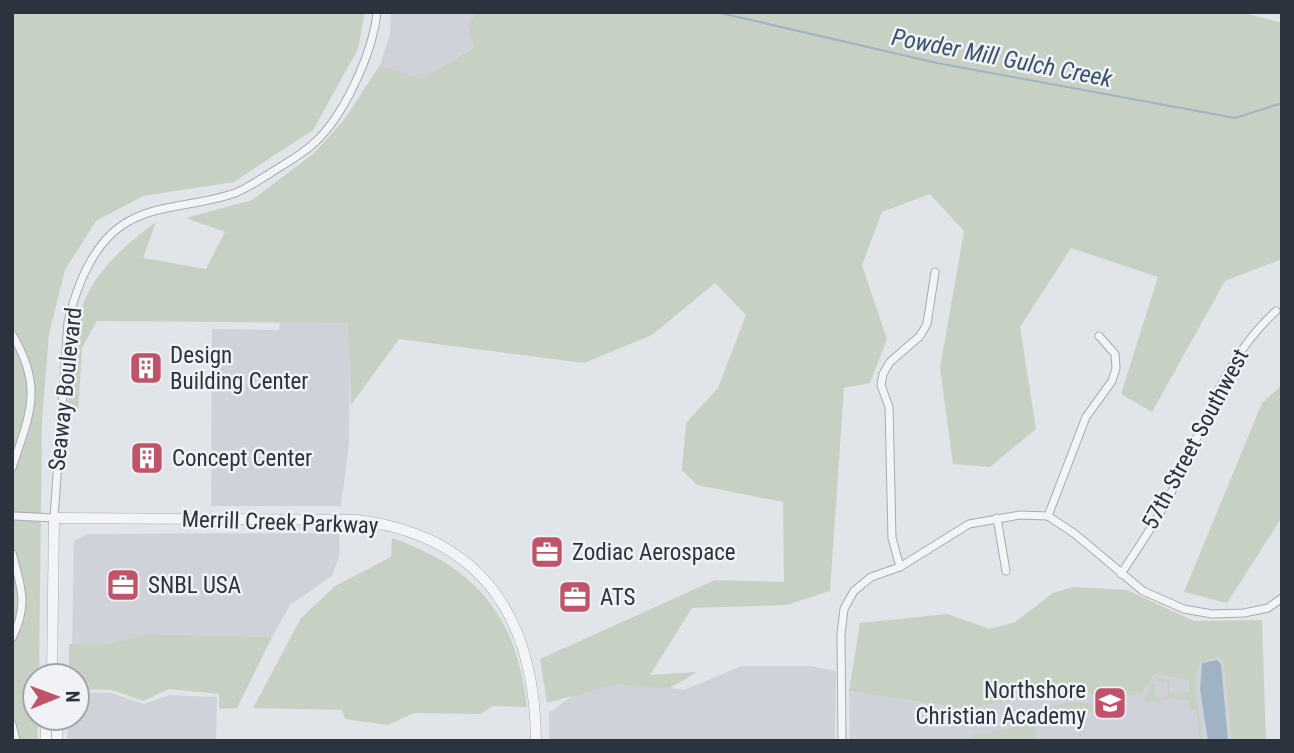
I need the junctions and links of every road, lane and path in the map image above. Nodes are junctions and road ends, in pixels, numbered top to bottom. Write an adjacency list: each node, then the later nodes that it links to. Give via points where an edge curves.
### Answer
1 (377, 12): 9 (street, Seaway Boulevard, via 361,68 313,144 235,193 141,215 122,225 100,248 75,295 68,322)
2 (935, 272): 12 (street, via 928,324 890,362 881,385 889,407 892,538)
3 (1276, 311): 14 (street, 57th Street Southwest, via 1252,333 1230,366 1171,495)
4 (12, 334): 6 (street, via 31,374 32,394)
5 (1099, 336): 8 (street, via 1115,354 1116,368 1086,417)
6 (12, 468)
7 (13, 515): 9 (street)
8 (1048, 516): 10 (street); 14 (street)
9 (54, 518): 17 (street, Seaway Boulevard); 20 (street, Merrill Creek Parkway, via 357,520 387,524 424,537 468,564 510,615 534,689)
10 (997, 519): 12 (street, via 969,524); 13 (street)
11 (12, 553): 16 (street, via 24,603)
12 (900, 567): 21 (street, via 871,577 853,591 844,609)
13 (1006, 571)
14 (1121, 574): 15 (street, via 1143,592 1184,609 1212,614 1268,608)
15 (1282, 598)
16 (12, 638)
17 (52, 662)
18 (12, 724): 19 (street)
19 (16, 741)
20 (536, 741)
21 (842, 741)

